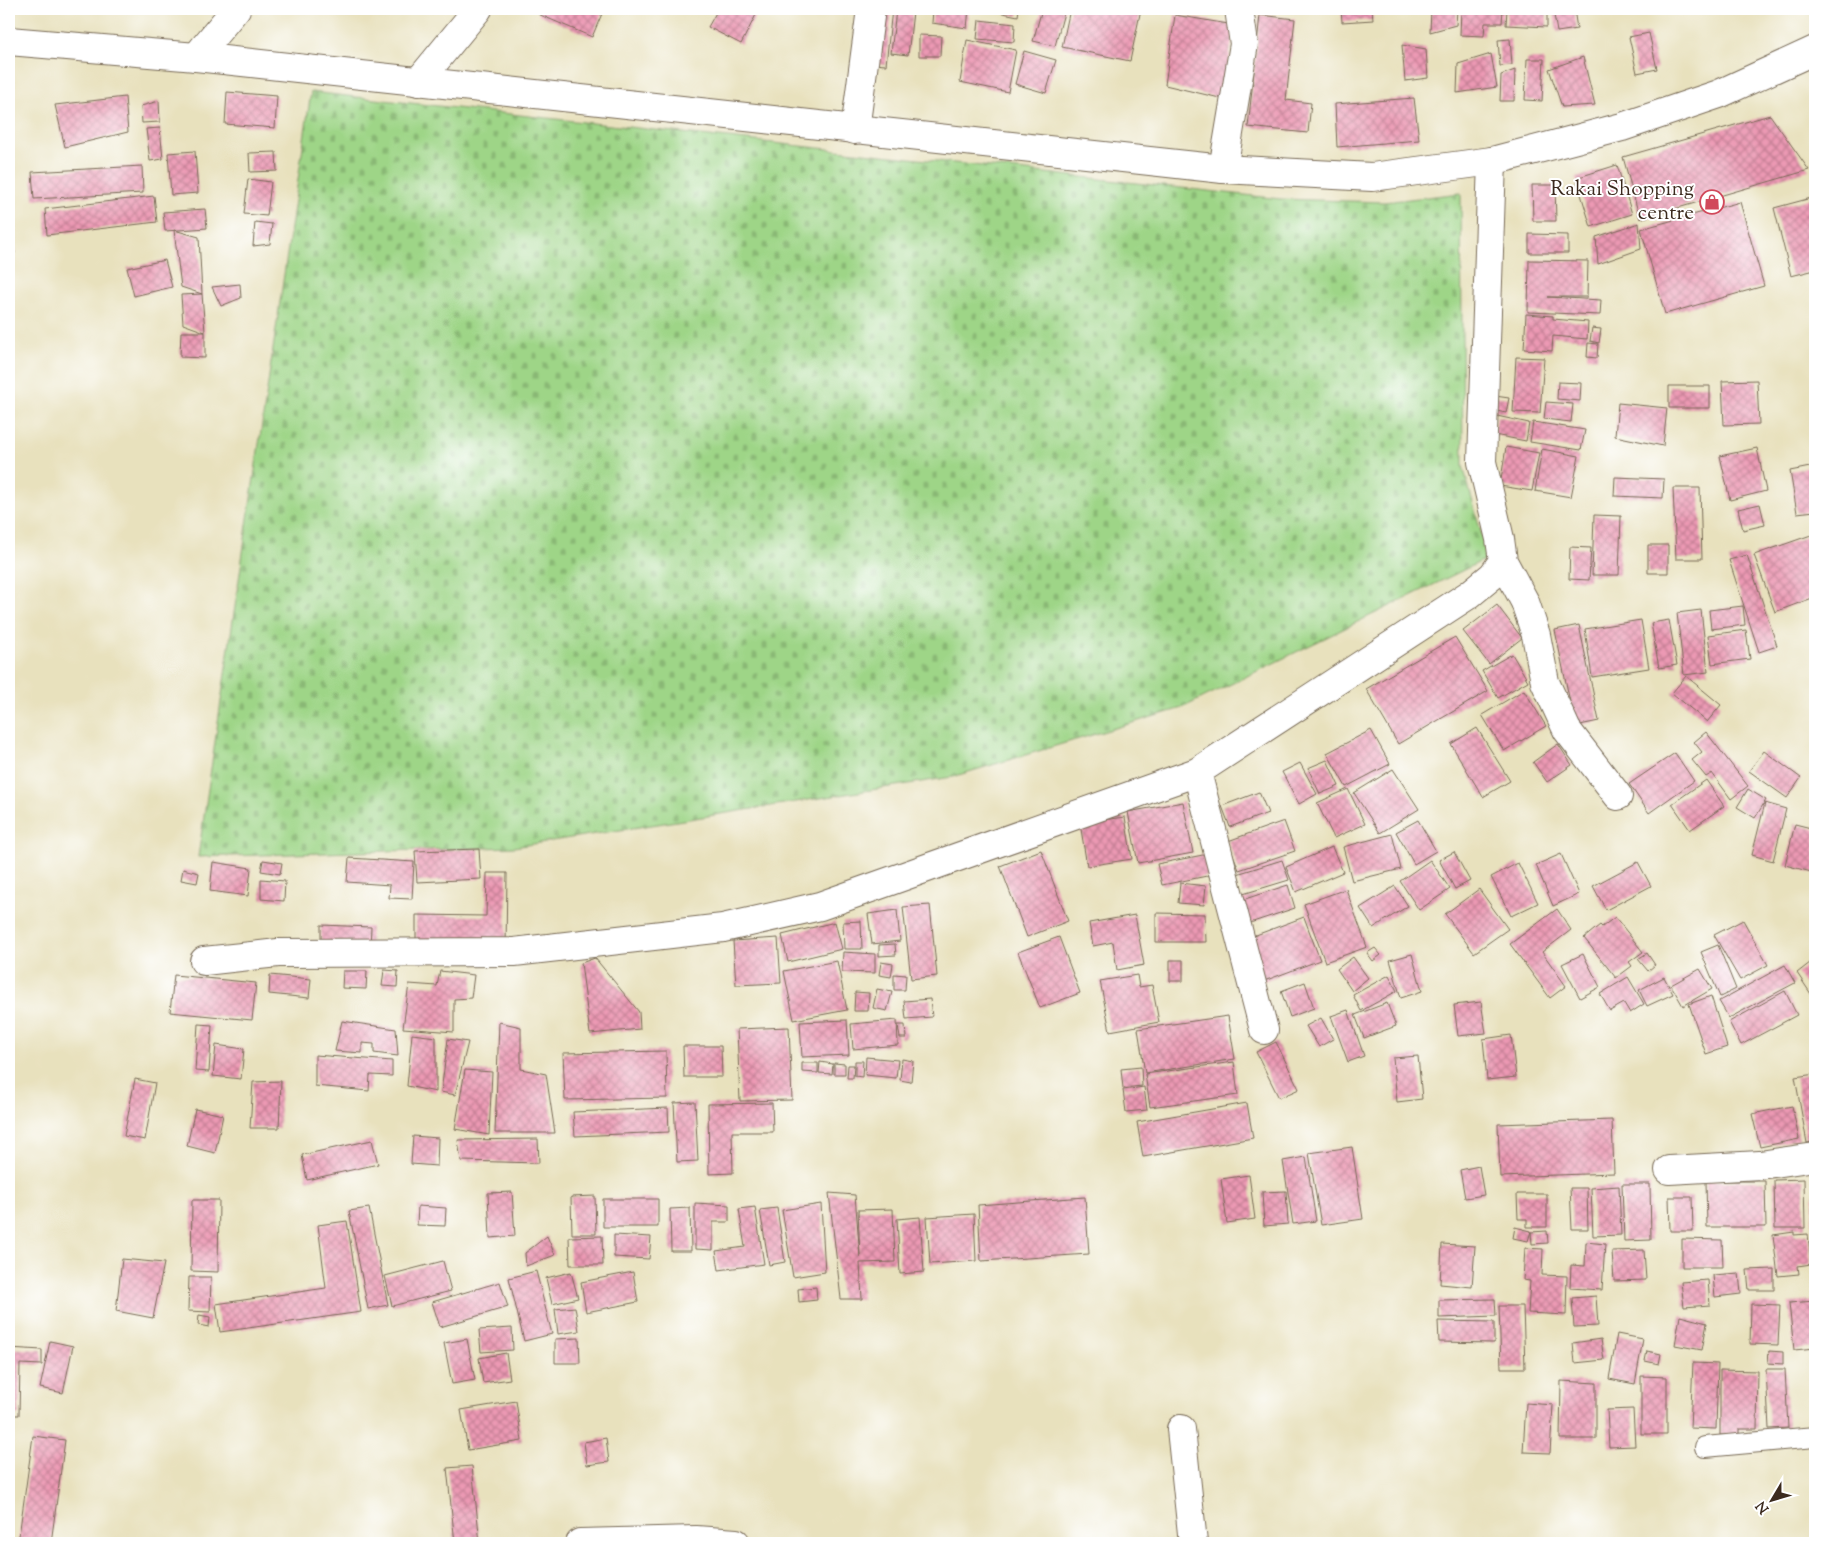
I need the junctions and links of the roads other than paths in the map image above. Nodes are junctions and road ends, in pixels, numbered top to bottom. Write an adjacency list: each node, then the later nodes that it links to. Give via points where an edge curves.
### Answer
1 (236, 9): 7 (street)
2 (478, 9): 8 (street)
3 (871, 9): 9 (street)
4 (1239, 9): 11 (street, via 1244,44)
5 (9, 41): 7 (street)
6 (1815, 50): 10 (street, via 1719,94 1622,127)
7 (196, 57): 8 (street)
8 (418, 82): 9 (street)
9 (855, 130): 11 (street)
10 (1492, 161): 11 (street, via 1372,177); 12 (street, via 1482,462)
11 (1223, 169)
12 (1503, 561): 13 (street, via 1470,594); 14 (street, via 1525,602 1536,635 1545,682 1567,730)
13 (1197, 772): 15 (street, via 820,906 723,928 514,952 278,953); 16 (street)
14 (1618, 796)
15 (204, 961)
16 (1264, 1030)
17 (1815, 1157): 18 (street, via 1760,1165)
18 (1669, 1170)
19 (1181, 1429): 24 (street)
20 (1815, 1437): 21 (lane)
21 (1705, 1447)
22 (580, 1543): 23 (street, via 696,1540)
23 (736, 1543)
24 (1193, 1543)

